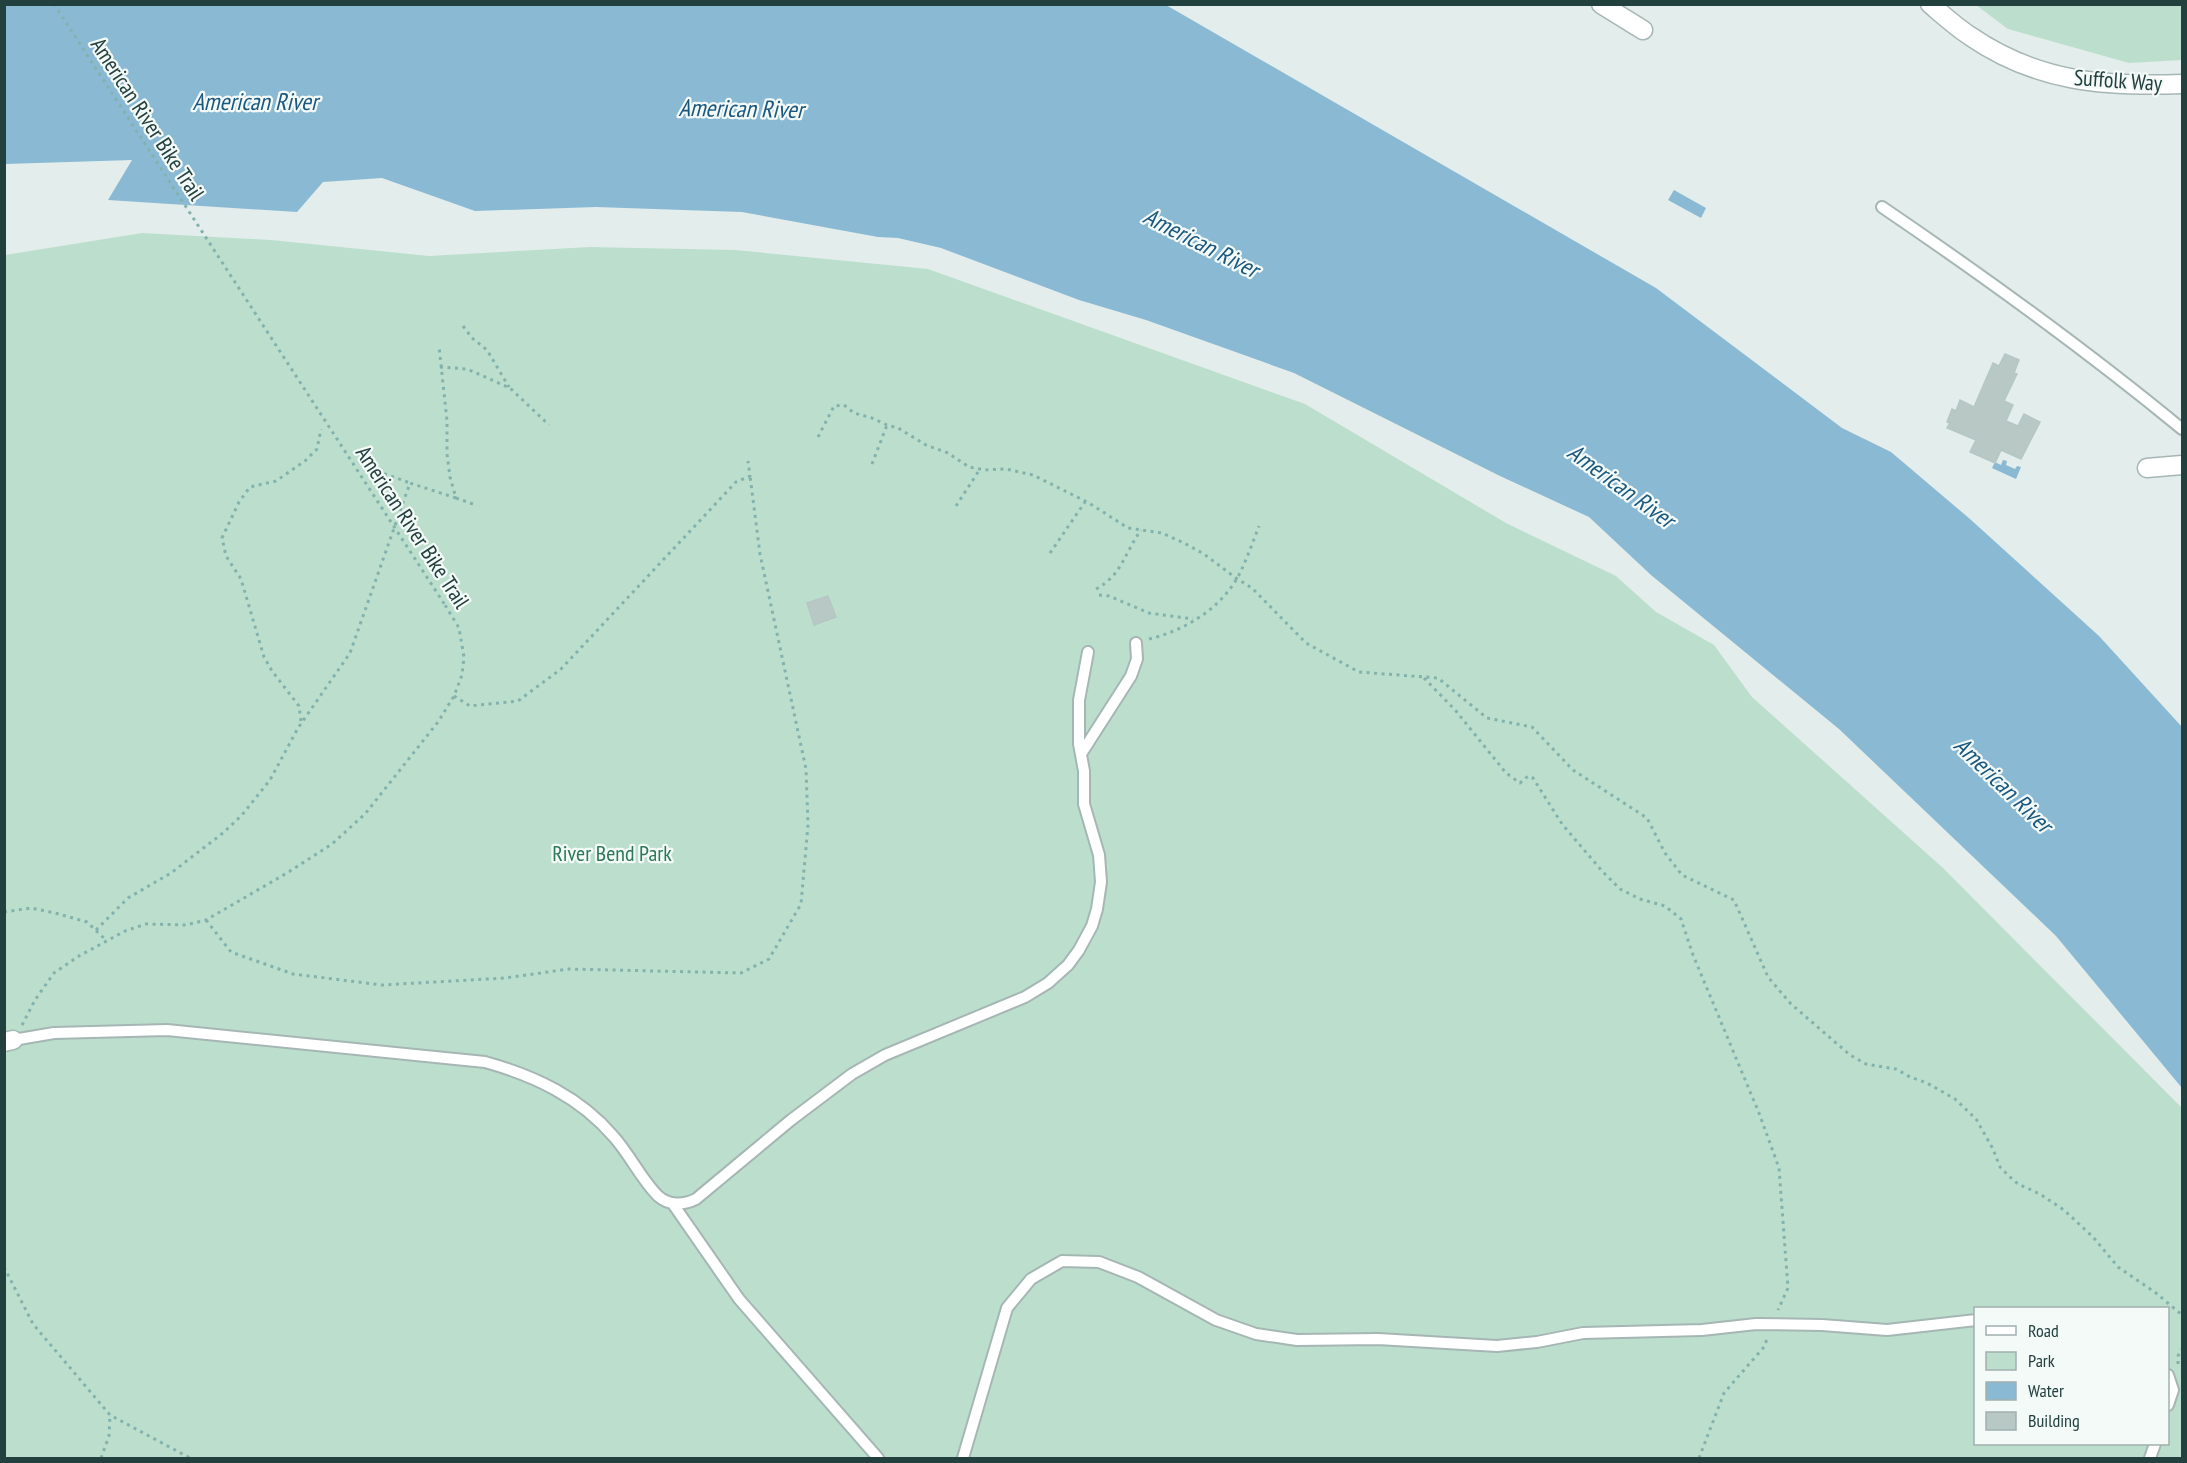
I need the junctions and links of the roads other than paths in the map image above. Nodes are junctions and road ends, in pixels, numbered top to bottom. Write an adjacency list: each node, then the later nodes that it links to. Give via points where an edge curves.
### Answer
1 (1601, 4): 3 (street)
2 (1930, 4): 4 (street, Suffolk Way, via 1972,38 2042,71 2102,84)
3 (1643, 30)
4 (2182, 84)
5 (1882, 207): 6 (lane, via 2075,344)
6 (2182, 429)
7 (2182, 465): 8 (street)
8 (2147, 468)
9 (1136, 643): 11 (lane, via 1137,659 1131,676)
10 (1088, 652): 11 (lane, via 1078,700)
11 (1081, 754): 13 (lane, via 1084,804 1099,855 1101,882 1092,926 1068,964 1025,997 885,1055 852,1074 696,1199)
12 (9, 1041): 13 (lane, via 54,1033 167,1030 485,1062 519,1072 571,1098 614,1137 659,1197)
13 (672, 1204): 19 (lane, via 739,1299)
14 (1974, 1320): 20 (lane, via 1887,1330 1756,1324 1702,1330 1583,1333 1497,1346 1378,1338 1297,1340 1256,1334 1216,1320 1138,1277 1099,1262 1062,1261 1031,1279 1007,1308)
15 (2169, 1378): 16 (lane)
16 (2173, 1389): 17 (lane); 18 (lane)
17 (2182, 1396)
18 (2169, 1402)
19 (878, 1458)
20 (963, 1458)

